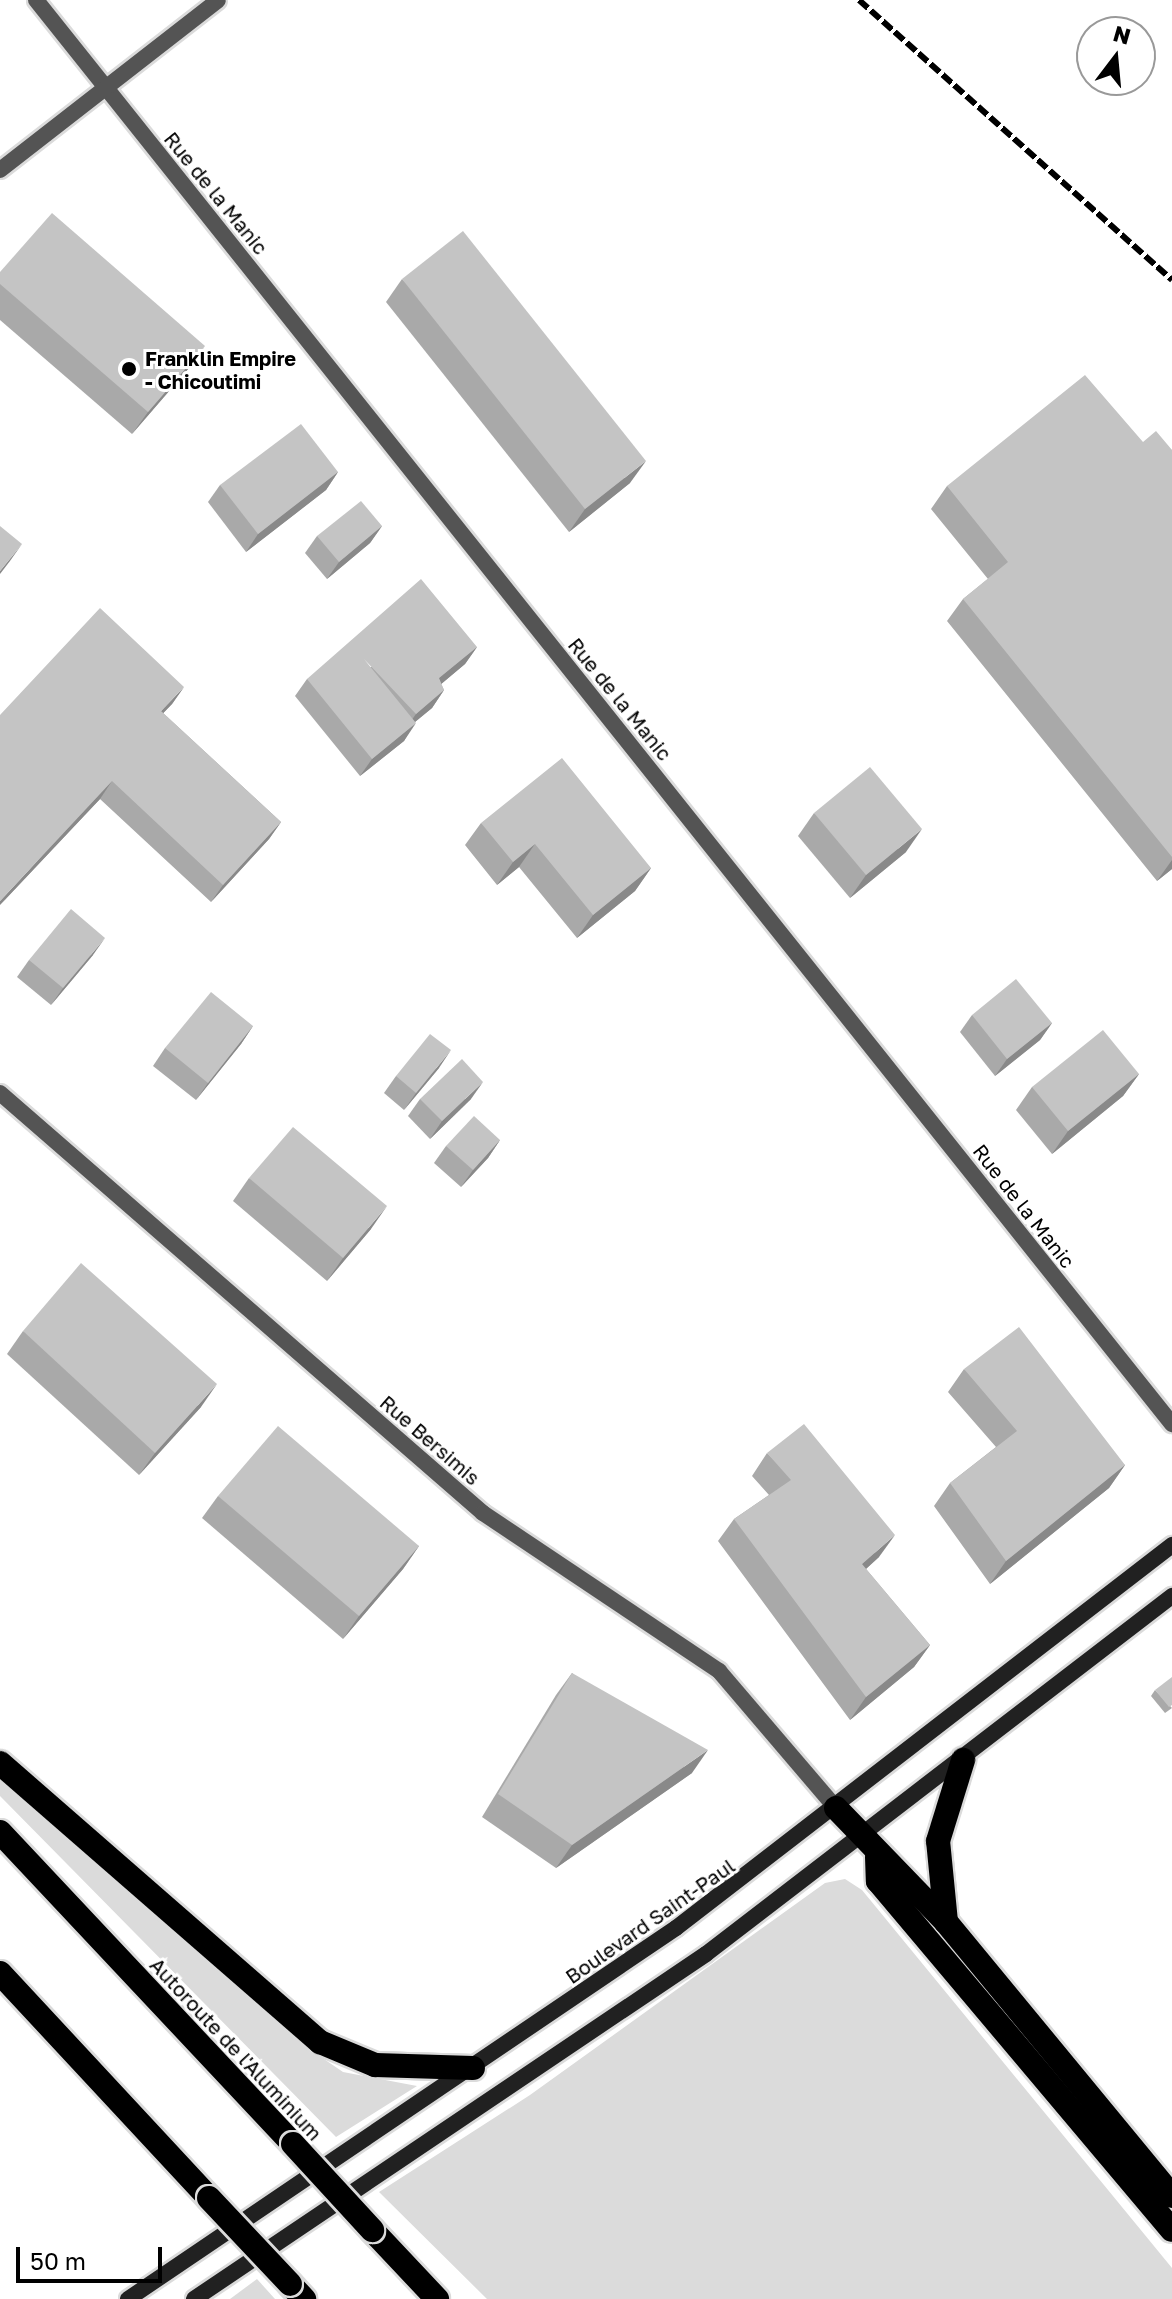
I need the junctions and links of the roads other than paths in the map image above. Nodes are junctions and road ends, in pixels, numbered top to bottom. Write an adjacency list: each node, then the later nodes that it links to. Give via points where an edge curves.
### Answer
1 (36, 0): 3 (street, Rue de la Manic)
2 (218, 0): 3 (street)
3 (104, 85): 4 (street); 6 (street, Rue de la Manic)
4 (0, 170)
5 (0, 1093): 11 (street, Rue Bersimis, via 483,1513 719,1671)
6 (1172, 1424)
7 (1172, 1545): 11 (main road, Boulevard Saint-Paul)
8 (1172, 1596): 9 (main road)
9 (963, 1760): 13 (main road); 15 (highway, via 938,1841)
10 (0, 1763): 17 (highway, via 320,2042 375,2065)
11 (836, 1808): 13 (highway); 17 (main road, Boulevard Saint-Paul)
12 (0, 1832): 23 (highway, Autoroute de l'Aluminium, bridge)
13 (859, 1839): 14 (highway); 22 (main road, via 660,1987)
14 (877, 1857): 15 (highway, via 890,1861); 19 (highway, via 878,1881)
15 (946, 1922): 18 (highway)
16 (0, 1973): 20 (highway, bridge)
17 (473, 2068): 21 (main road, Boulevard Saint-Paul)
18 (1172, 2196)
19 (1172, 2230)
20 (297, 2292)
21 (128, 2299)
22 (194, 2299)
23 (439, 2299)

